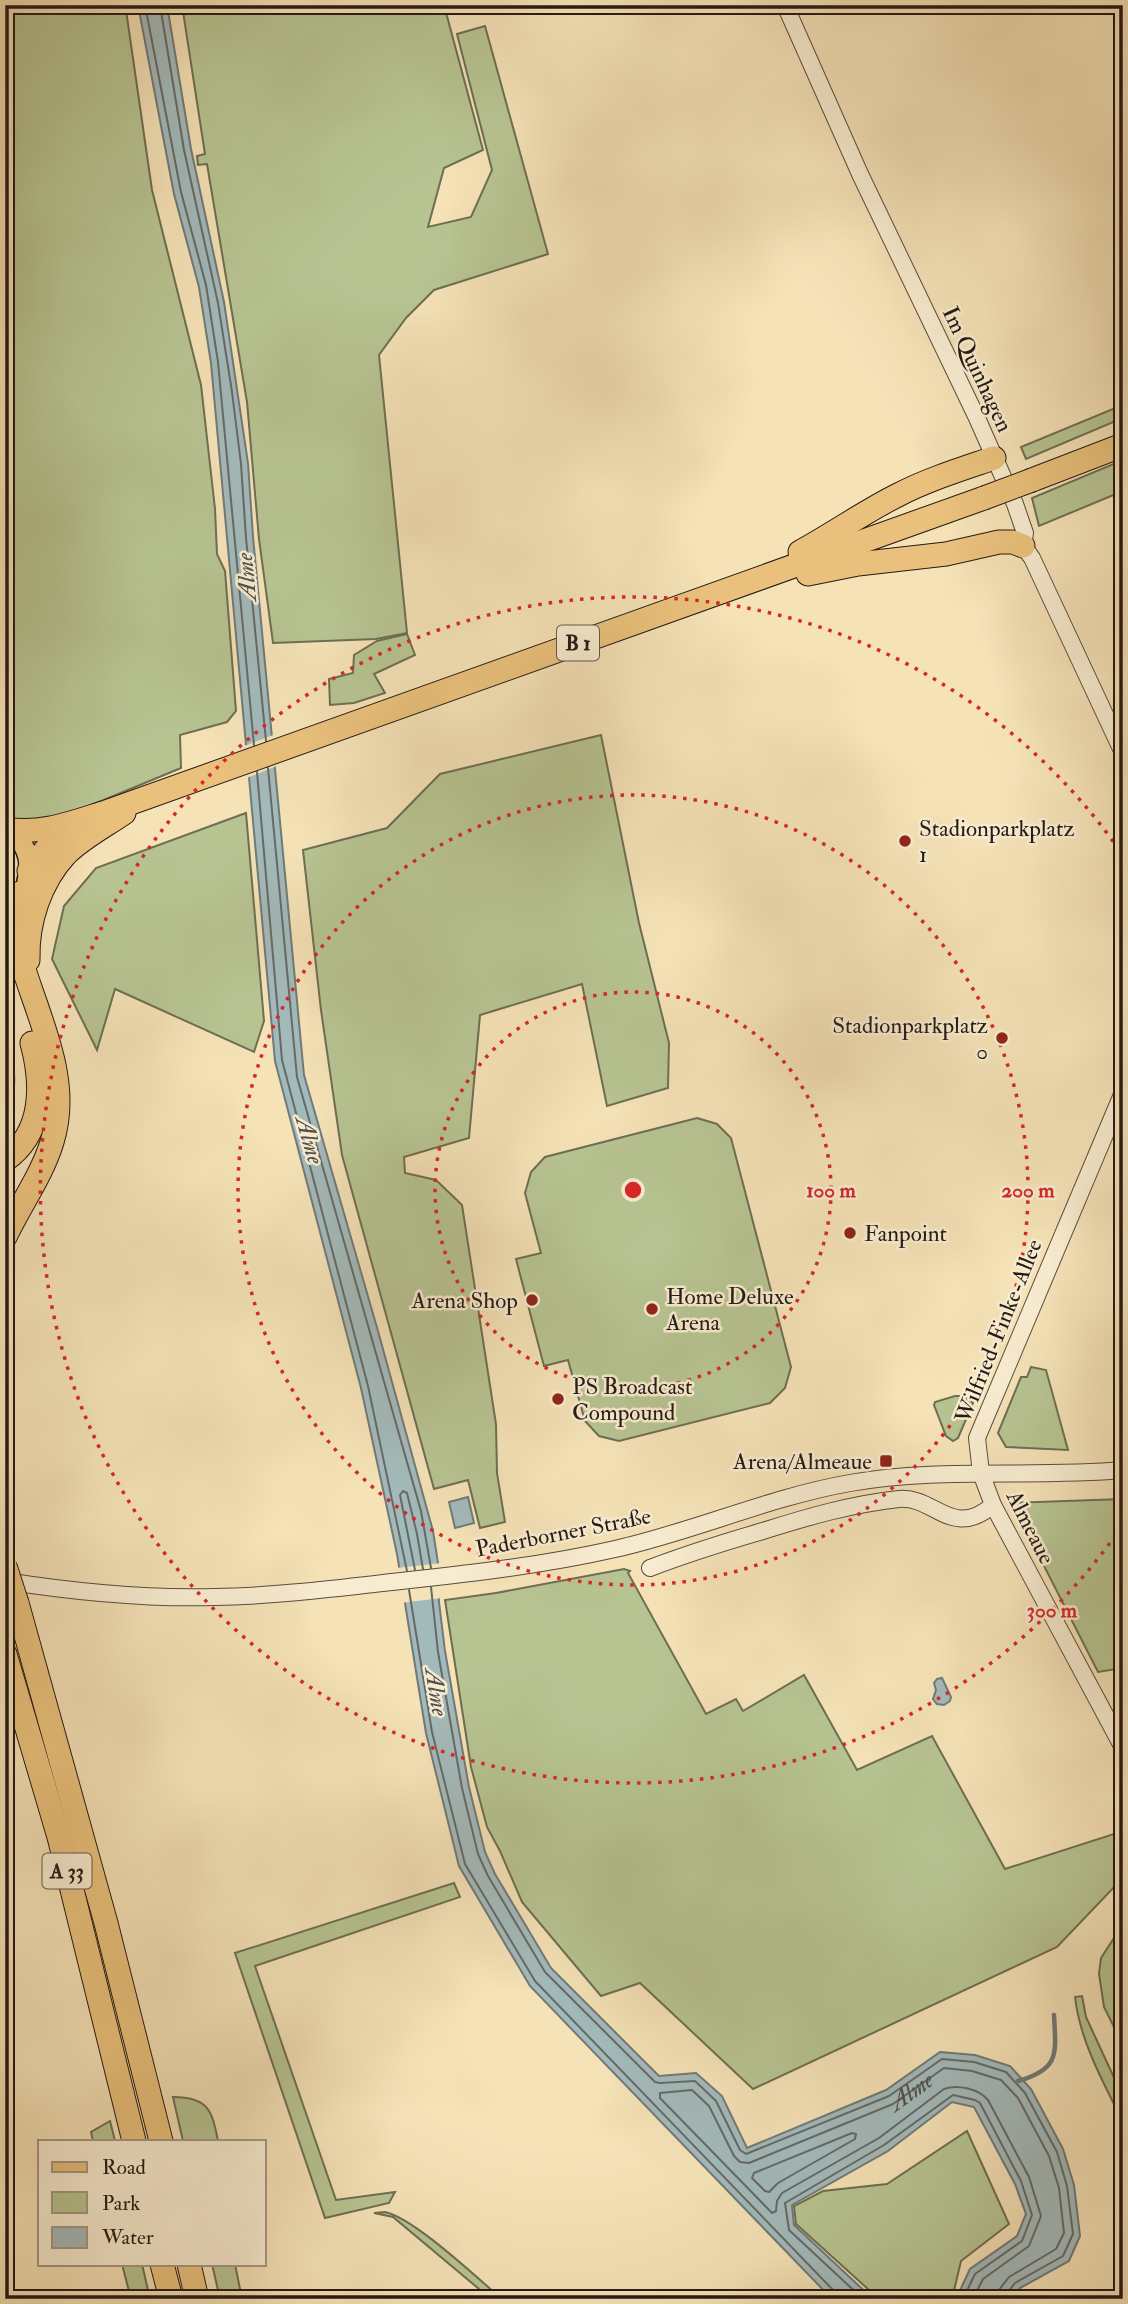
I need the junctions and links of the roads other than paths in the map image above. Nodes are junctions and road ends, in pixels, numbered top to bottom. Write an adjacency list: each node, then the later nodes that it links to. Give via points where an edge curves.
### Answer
1 (785, 5): 3 (street, Im Quinhagen)
2 (1123, 444): 5 (highway, B 1, bridge)
3 (994, 457): 4 (street, Im Quinhagen, via 1022,523); 5 (highway, B 1, via 896,496)
4 (1023, 546): 5 (highway, via 1005,541); 6 (street, Im Quinhagen)
5 (726, 591): 7 (highway, B 1)
6 (1123, 753)
7 (146, 797): 8 (highway, B 1); 13 (highway, via 67,853 51,874 30,929)
8 (103, 813): 9 (highway, B 1, via 46,829); 10 (highway, B 1, via 51,843)
9 (6, 829): 10 (main road, B 1, via 23,845)
10 (29, 871): 11 (main road, B 1)
11 (13, 899): 13 (highway, via 13,929)
12 (5, 952): 15 (highway, via 36,1059 40,1090 30,1132)
13 (29, 980): 16 (highway, via 49,1047 57,1121 47,1157)
14 (1123, 1092): 18 (street, Wilfried-Finke-Allee, via 982,1422 977,1437)
15 (5, 1160)
16 (5, 1237)
17 (1123, 1470): 18 (street, Paderborner Straße)
18 (981, 1473): 19 (street, Almeaue); 22 (street, Paderborner Straße, via 848,1483 617,1548 484,1572 215,1597 67,1591)
19 (993, 1505): 21 (street, via 975,1518 963,1519 910,1499 860,1505 709,1547); 24 (street, Almeaue)
20 (5, 1566): 26 (highway, A 33, bridge, via 61,1754)
21 (650, 1569)
22 (5, 1581)
23 (5, 1654): 25 (highway, A 33, via 59,1837)
24 (1123, 1748)
25 (134, 2140)
26 (161, 2140)
27 (163, 2266): 29 (highway)
28 (189, 2266): 30 (highway)
29 (171, 2299)
30 (197, 2299)

